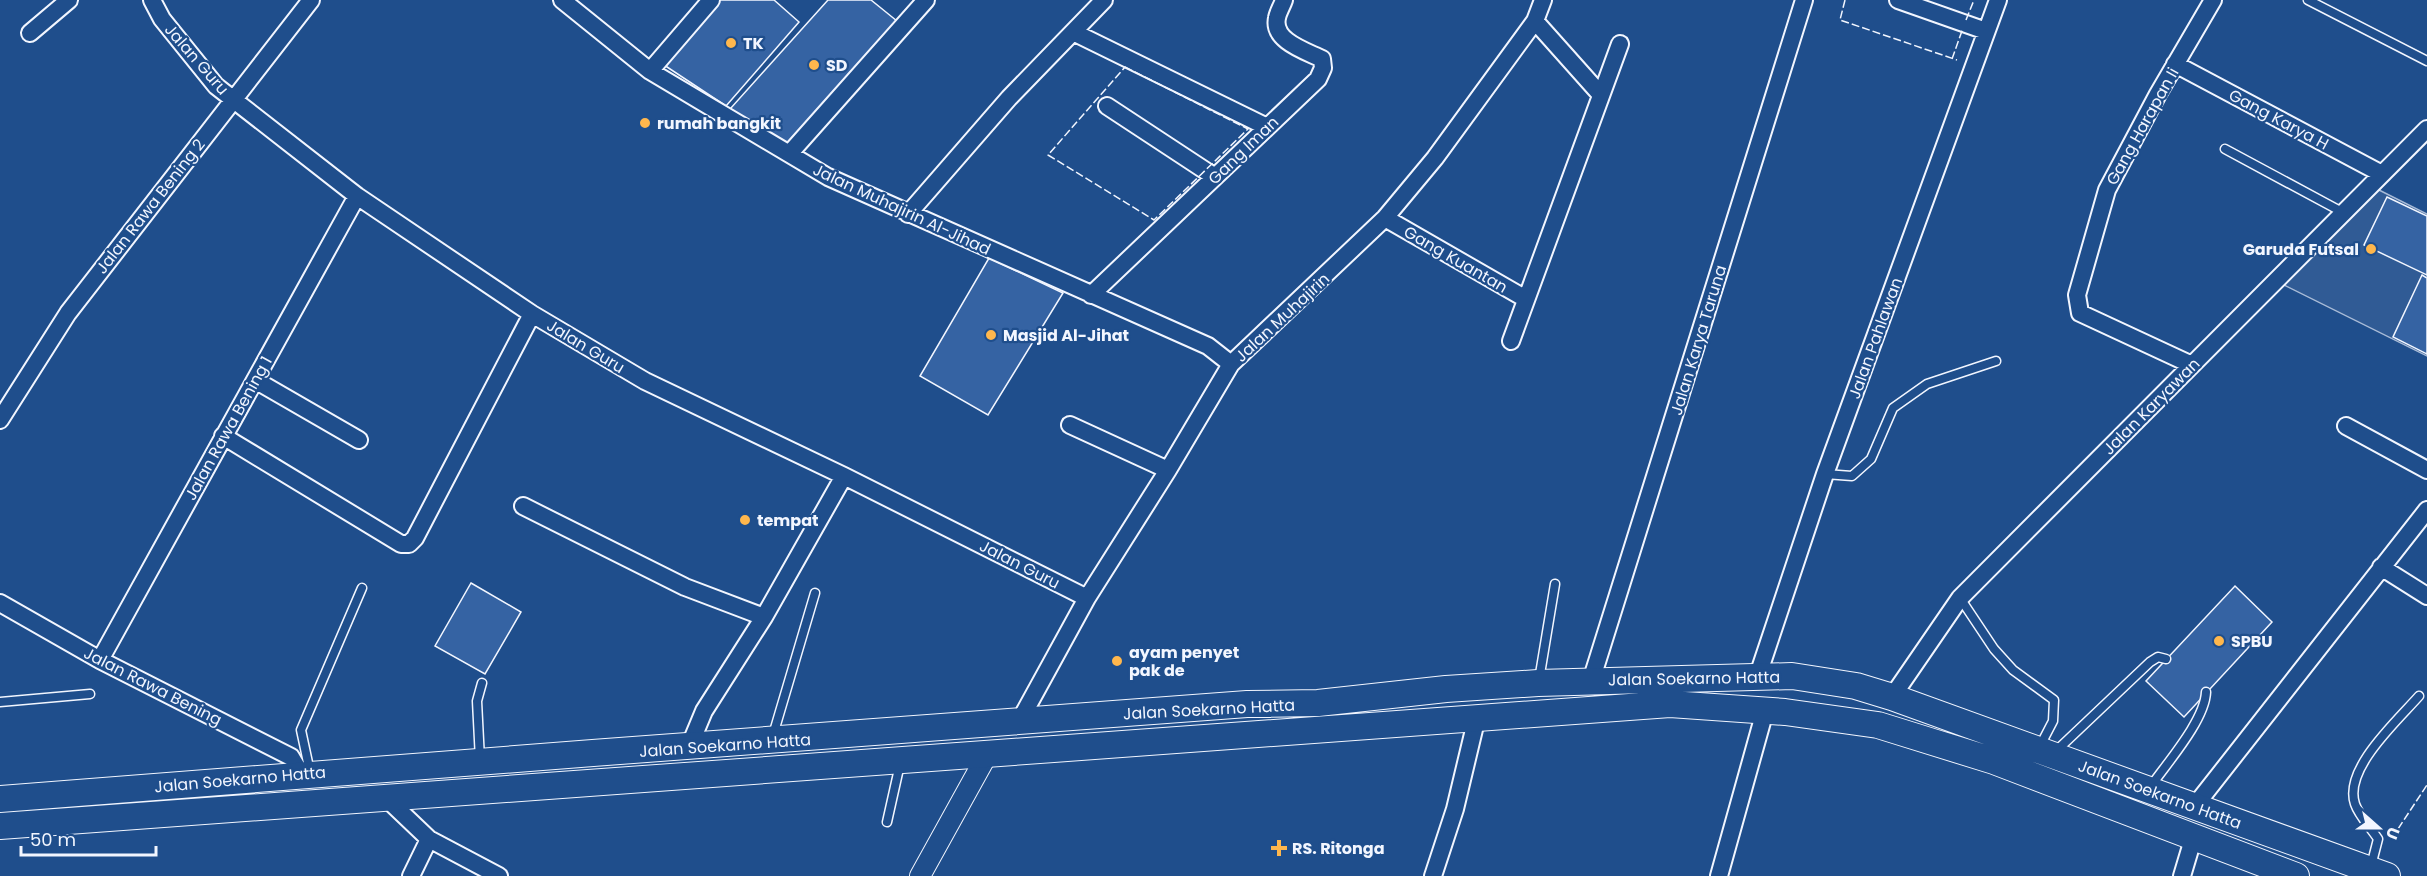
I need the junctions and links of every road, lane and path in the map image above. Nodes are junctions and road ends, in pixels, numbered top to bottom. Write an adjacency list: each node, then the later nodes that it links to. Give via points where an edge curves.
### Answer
1 (69, 0): 18 (street)
2 (152, 0): 24 (street, Jalan Guru, via 162,19 216,86)
3 (311, 0): 24 (street, Jalan Rawa Bening 2)
4 (562, 0): 22 (street, Jalan Muhajirin Al-Jihad)
5 (711, 0): 22 (street)
6 (926, 0): 29 (street)
7 (1104, 0): 17 (street)
8 (1284, 0): 26 (street, Gang Iman, via 1276,19 1277,32 1322,59 1323,68 1318,80)
9 (1543, 0): 15 (street, Jalan Muhajirin)
10 (1804, 0): 67 (street, Jalan Karya Taruna)
11 (1898, 0): 16 (street)
12 (1998, 0): 16 (street, Jalan Pahlawan)
13 (2213, 0): 21 (street, Gang Harapan Ii)
14 (2308, 0): 20 (lane)
15 (1536, 21): 23 (street); 35 (street, Jalan Muhajirin, via 1435,158)
16 (1986, 31): 51 (street, Jalan Pahlawan)
17 (1073, 32): 26 (street); 34 (street, via 1009,98)
18 (30, 33)
19 (1620, 44): 23 (street)
20 (2427, 61)
21 (2175, 64): 30 (street, Gang Karya H); 42 (street, Gang Harapan Ii, via 2107,190 2077,304 2080,314)
22 (650, 71): 29 (street, Jalan Muhajirin Al-Jihad)
23 (1601, 95): 37 (street)
24 (235, 101): 32 (street, Jalan Guru); 44 (street, Jalan Rawa Bening 2, via 204,135 68,313)
25 (1107, 106): 31 (street)
26 (1267, 126): 31 (street, Gang Iman)
27 (2427, 129): 30 (street, Jalan Karyawan)
28 (2225, 149): 33 (lane)
29 (790, 153): 34 (street, Jalan Muhajirin Al-Jihad, via 828,177)
30 (2382, 174): 33 (street, Jalan Karyawan)
31 (1215, 177): 36 (street, Gang Iman)
32 (357, 196): 38 (street, Jalan Guru); 43 (street, Jalan Rawa Bening 1)
33 (2344, 213): 42 (street, Jalan Karyawan)
34 (908, 214): 36 (street, Jalan Muhajirin Al-Jihad)
35 (1385, 218): 37 (street, Gang Kuantan); 41 (street, Jalan Muhajirin)
36 (1091, 295): 41 (street, Jalan Muhajirin Al-Jihad, via 1208,346)
37 (1526, 299): 39 (street)
38 (532, 314): 47 (street, via 416,538 409,544 401,544); 52 (street, Jalan Guru, via 645,381)
39 (1511, 341)
40 (1996, 361): 51 (lane, via 1927,384 1893,408 1871,459 1852,476)
41 (1231, 364): 50 (street, Jalan Muhajirin)
42 (2192, 365): 61 (street, Jalan Karyawan)
43 (255, 380): 47 (street, Jalan Rawa Bening 1); 48 (street)
44 (0, 420)
45 (1070, 424): 50 (street)
46 (2346, 426): 49 (street)
47 (223, 436): 65 (street, Jalan Rawa Bening 1)
48 (359, 440)
49 (2427, 470)
50 (1168, 471): 60 (street, Jalan Muhajirin)
51 (1825, 474): 66 (street, Jalan Pahlawan)
52 (844, 476): 60 (street, Jalan Guru); 63 (street)
53 (523, 506): 63 (street, via 685,587)
54 (2427, 510): 55 (street)
55 (2381, 567): 59 (street); 90 (street)
56 (1555, 584): 69 (lane)
57 (362, 588): 86 (lane, via 301,730)
58 (815, 592): 80 (lane)
59 (2427, 596)
60 (1087, 598): 79 (street, Jalan Muhajirin)
61 (1960, 598): 74 (street, Jalan Karyawan); 82 (lane, via 2013,670 2054,700)
62 (0, 603): 65 (street, Jalan Rawa Bening)
63 (764, 617): 81 (street, via 704,711)
64 (2166, 659): 82 (lane, via 2158,657 2150,662)
65 (100, 660): 86 (street, Jalan Rawa Bening, via 291,757)
66 (1757, 678): 67 (main road, Jalan Soekarno Hatta); 74 (main road, Jalan Soekarno Hatta, via 1792,676 1856,686)
67 (1592, 681): 69 (main road, Jalan Soekarno Hatta)
68 (482, 683): 85 (lane, via 477,701)
69 (1538, 683): 70 (main road, Jalan Soekarno Hatta)
70 (1446, 689): 78 (main road); 79 (main road, Jalan Soekarno Hatta, via 1318,703)
71 (2206, 692): 87 (lane, via 2206,703 2196,720)
72 (90, 694): 75 (lane)
73 (2419, 696): 95 (lane, via 2369,753 2353,784 2355,805 2378,839)
74 (1892, 698): 82 (main road, Jalan Soekarno Hatta)
75 (0, 702)
76 (1765, 711): 77 (main road, Jalan Soekarno Hatta, via 1670,704); 93 (main road, Jalan Soekarno Hatta, via 1878,725 1994,761); 101 (street)
77 (1477, 717): 78 (main road, Jalan Soekarno Hatta); 100 (street, via 1455,808)
78 (1448, 720): 83 (main road, Jalan Soekarno Hatta)
79 (1019, 722): 80 (main road, Jalan Soekarno Hatta)
80 (771, 741): 81 (main road, Jalan Soekarno Hatta)
81 (689, 747): 85 (main road, Jalan Soekarno Hatta)
82 (2046, 752): 87 (main road, Jalan Soekarno Hatta)
83 (987, 755): 84 (main road, Jalan Soekarno Hatta); 99 (street)
84 (900, 761): 88 (main road, Jalan Soekarno Hatta); 91 (lane)
85 (480, 763): 86 (main road, Jalan Soekarno Hatta)
86 (305, 773): 89 (main road, Jalan Soekarno Hatta)
87 (2148, 790): 90 (main road, Jalan Soekarno Hatta)
88 (386, 798): 92 (main road, Jalan Soekarno Hatta); 94 (street)
89 (0, 799)
90 (2194, 807): 95 (main road, Jalan Soekarno Hatta)
91 (887, 822)
92 (0, 826)
93 (2194, 836): 96 (main road, Jalan Soekarno Hatta); 102 (street)
94 (429, 839): 97 (street); 98 (street)
95 (2378, 873)
96 (2289, 875)
97 (411, 876)
98 (499, 876)
99 (920, 876)
100 (1433, 876)
101 (1719, 876)
102 (2182, 876)

